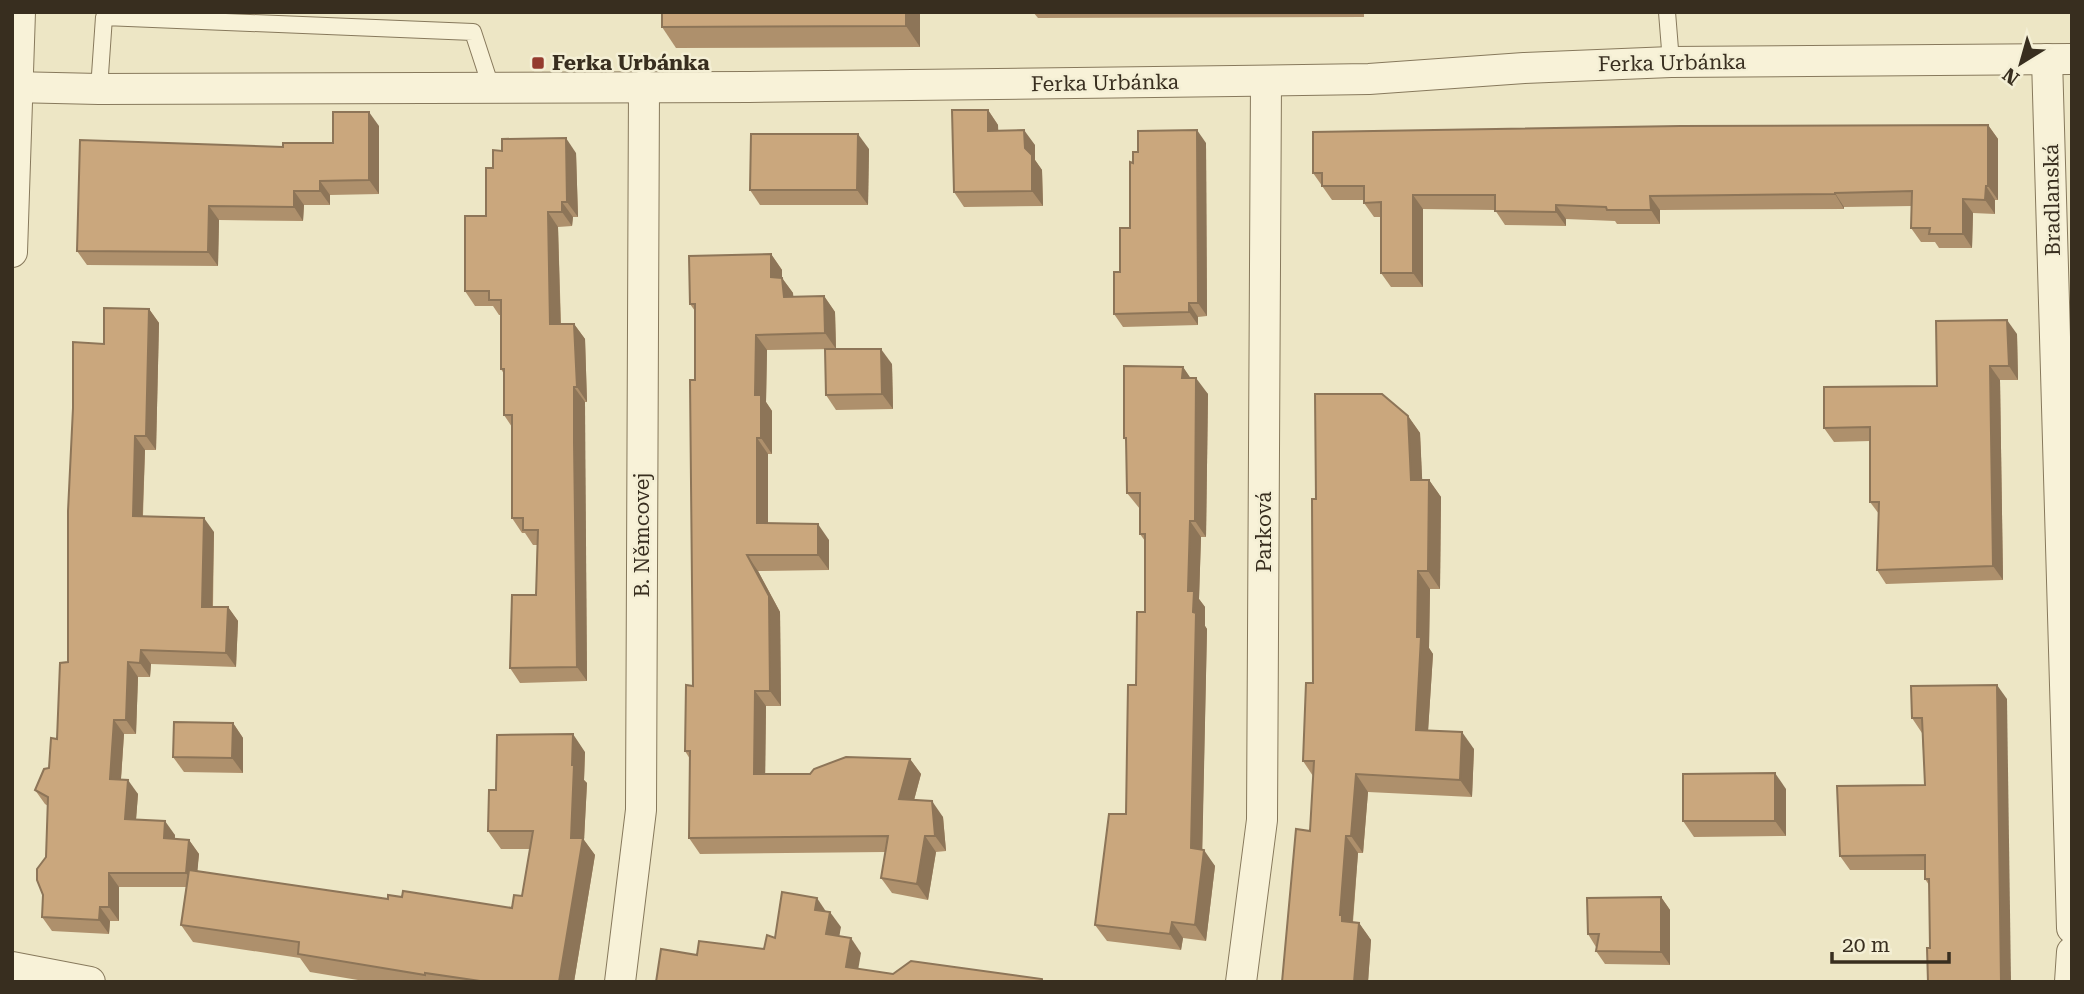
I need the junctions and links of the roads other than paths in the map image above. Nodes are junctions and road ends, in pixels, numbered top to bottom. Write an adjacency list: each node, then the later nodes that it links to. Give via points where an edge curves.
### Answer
1 (20, 12): 7 (street)
2 (1667, 12): 4 (lane)
3 (2060, 59): 4 (street, Ferka Urbánka); 11 (street, Bradlanská)
4 (1671, 62): 5 (street, Ferka Urbánka)
5 (1266, 81): 6 (street, Ferka Urbánka); 16 (street, Parková, via 1262,820)
6 (644, 86): 8 (street, Ferka Urbánka); 15 (street, B. Němcovej, via 641,810)
7 (15, 87): 9 (street, Ferka Urbánka); 10 (street)
8 (491, 87): 9 (street, Ferka Urbánka); 9 (lane, via 473,32 104,17)
9 (99, 89)
10 (12, 252)
11 (2072, 928)
12 (2072, 952): 17 (street)
13 (12, 967): 14 (street)
14 (90, 982)
15 (620, 982)
16 (1241, 982)
17 (2070, 982)

